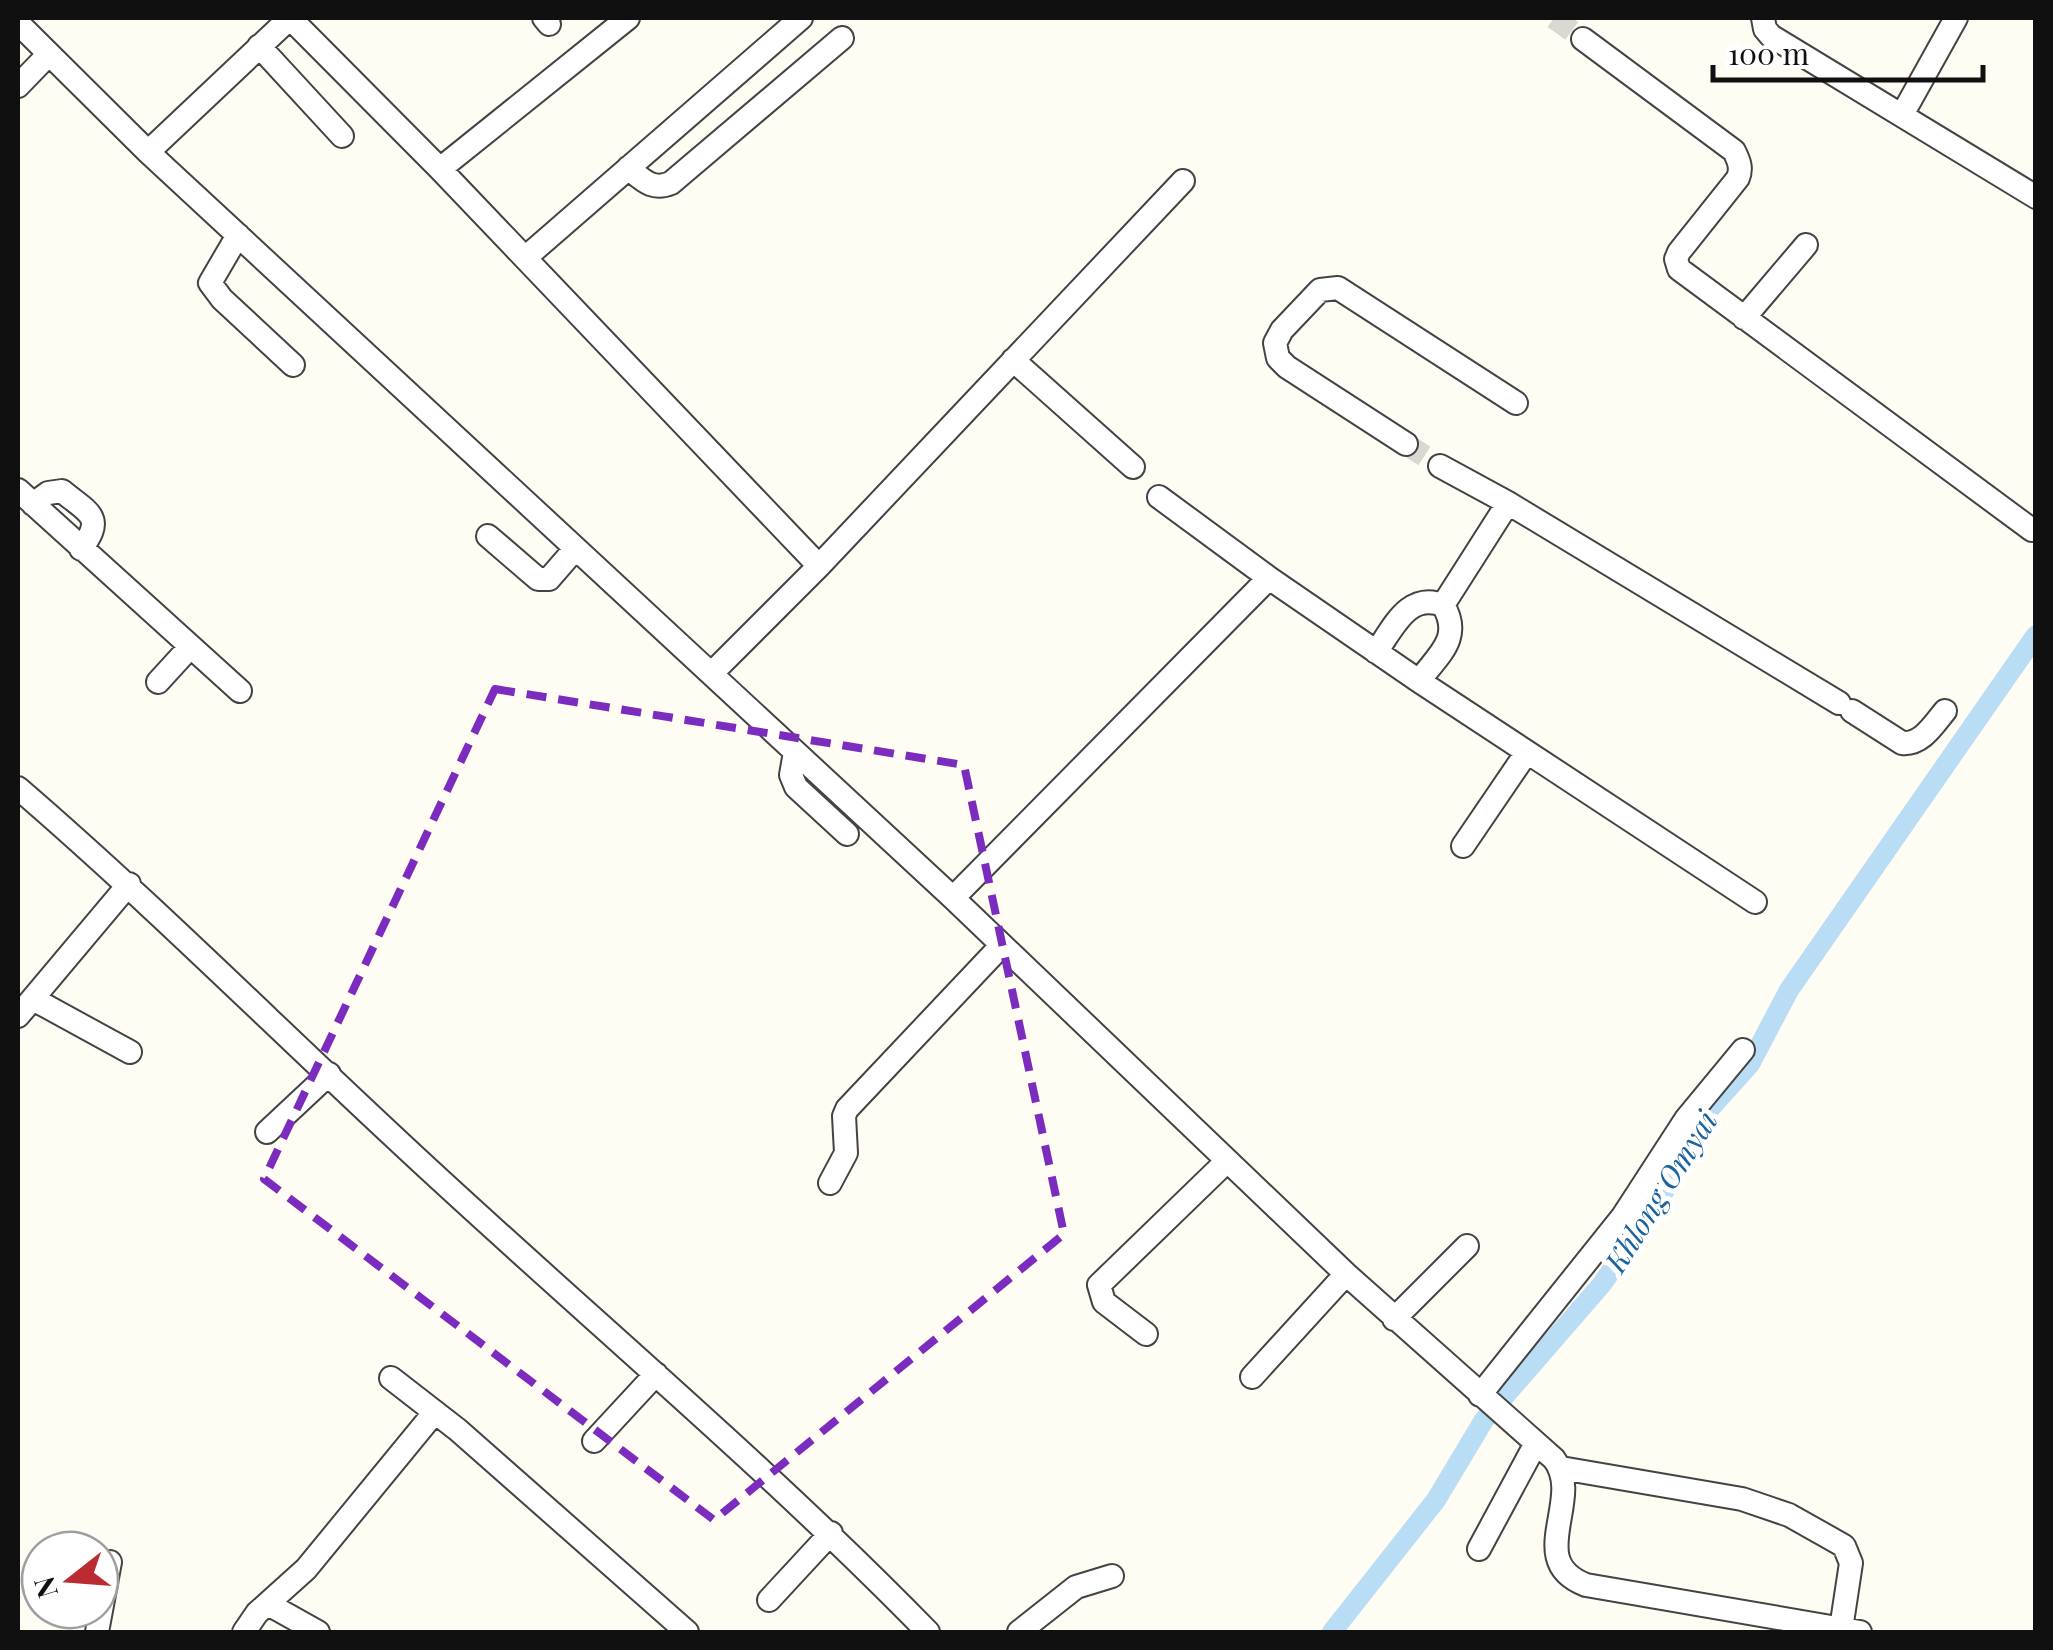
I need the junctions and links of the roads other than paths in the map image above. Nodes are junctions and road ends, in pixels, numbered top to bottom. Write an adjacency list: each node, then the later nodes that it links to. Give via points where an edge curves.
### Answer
1 (290, 18): 9 (street); 16 (street)
2 (628, 18): 16 (street)
3 (801, 18): 15 (street)
4 (1763, 18): 12 (street, via 1771,36)
5 (1956, 18): 12 (street)
6 (29, 24): 10 (street)
7 (842, 38): 15 (street, via 671,183 649,185)
8 (1583, 38): 22 (street, via 1734,151 1738,178 1676,259 1679,270)
9 (259, 46): 13 (street); 14 (street)
10 (49, 54): 11 (street); 14 (street)
11 (18, 86)
12 (1902, 115): 18 (street)
13 (342, 136)
14 (148, 152): 19 (street)
15 (628, 168): 21 (street)
16 (440, 169): 21 (street)
17 (1183, 181): 23 (street)
18 (2036, 197)
19 (238, 236): 24 (street, via 210,283); 34 (street)
20 (1806, 245): 22 (street)
21 (525, 258): 35 (street)
22 (1744, 318): 32 (street)
23 (1013, 360): 28 (street); 35 (street)
24 (292, 365)
25 (1516, 403): 26 (street, via 1338,288 1320,290 1282,330 1275,343 1278,358)
26 (1406, 444)
27 (1440, 466): 31 (street)
28 (1132, 467)
29 (25, 497): 38 (street)
30 (1159, 497): 36 (street)
31 (1508, 504): 37 (street); 44 (street, via 1902,743 1922,738)
32 (2032, 530)
33 (488, 536): 34 (street, via 538,579 549,579)
34 (574, 549): 40 (street)
35 (818, 566): 40 (street)
36 (1270, 578): 39 (street); 51 (street)
37 (1443, 605): 39 (street, via 1429,600 1406,610); 41 (street, via 1452,630)
38 (190, 646): 42 (street); 43 (street)
39 (1376, 652): 41 (street)
40 (712, 673): 45 (street)
41 (1419, 681): 46 (street)
42 (158, 682)
43 (240, 692)
44 (1945, 711)
45 (795, 752): 48 (street, via 796,787); 51 (street)
46 (1527, 752): 49 (street); 52 (street)
47 (18, 788): 50 (street)
48 (847, 834)
49 (1463, 846)
50 (128, 884): 54 (street); 57 (street)
51 (954, 898): 53 (street)
52 (1755, 902)
53 (1001, 946): 59 (street); 60 (street, via 848,1109 846,1153)
54 (25, 1007): 56 (street)
55 (1743, 1050): 68 (street)
56 (130, 1052)
57 (329, 1074): 58 (street); 65 (street)
58 (267, 1132)
59 (1227, 1161): 62 (street); 64 (street, via 1099,1285 1104,1302)
60 (830, 1183)
61 (1466, 1246): 63 (street)
62 (1346, 1274): 63 (street); 66 (street)
63 (1394, 1319): 68 (street)
64 (1146, 1334)
65 (656, 1374): 70 (street); 73 (street)
66 (1252, 1377)
67 (390, 1378): 69 (street)
68 (1483, 1398): 71 (street)
69 (434, 1414): 77 (street, via 306,1569); 81 (street)
70 (594, 1442)
71 (1535, 1445): 72 (street); 74 (street)
72 (1561, 1468): 78 (street, via 1742,1499 1789,1515 1844,1546 1851,1562); 78 (street, via 1558,1563 1572,1580)
73 (830, 1533): 76 (street); 82 (street)
74 (1479, 1549)
75 (1112, 1576): 83 (street, via 1076,1587)
76 (769, 1600)
77 (268, 1604): 79 (street); 80 (street)
78 (1851, 1631)
79 (244, 1632)
80 (318, 1632)
81 (687, 1632)
82 (928, 1632)
83 (1019, 1632)

